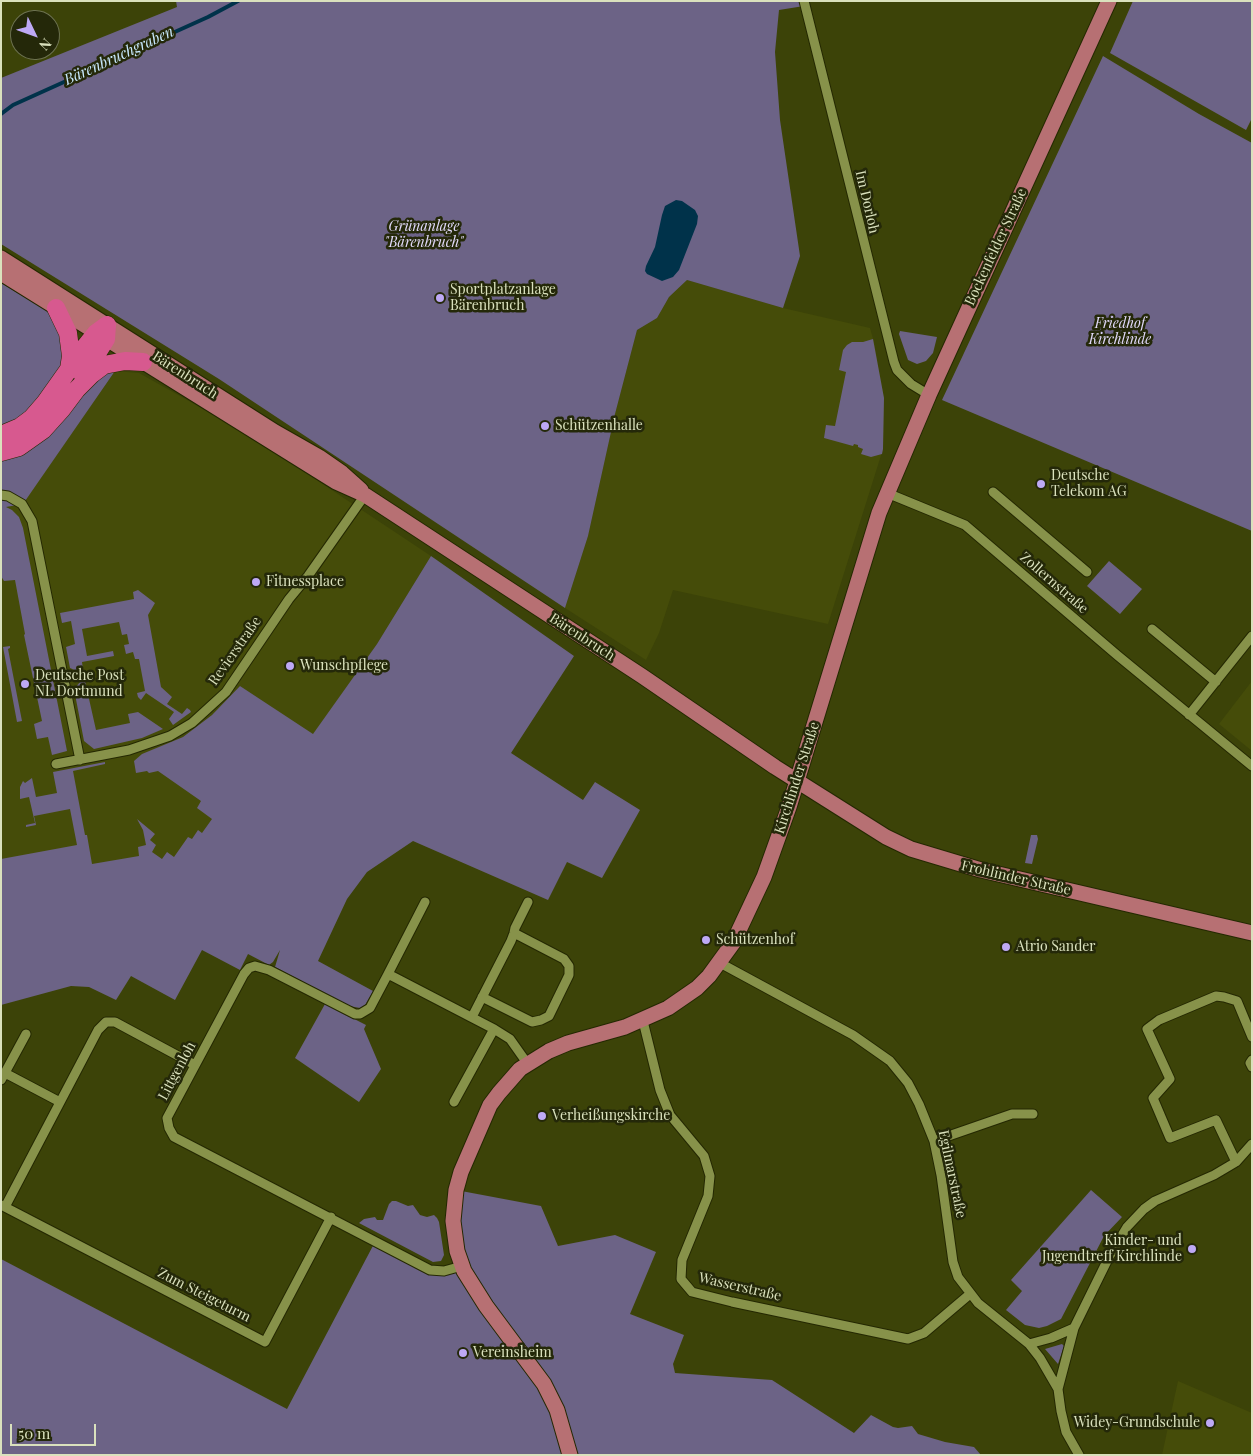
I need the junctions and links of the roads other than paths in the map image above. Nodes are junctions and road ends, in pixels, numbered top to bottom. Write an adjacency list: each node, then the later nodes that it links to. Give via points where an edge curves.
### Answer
1 (804, 1): 10 (street, Im Dorloh, via 894,362 897,370 911,384)
2 (1109, 1): 10 (main road, Bockenfelder Straße)
3 (1, 258): 6 (main road, Bärenbruch)
4 (1, 273): 5 (main road, Bärenbruch)
5 (56, 308): 6 (main road, Bärenbruch); 8 (highway, via 68,333)
6 (103, 332): 7 (main road, Bärenbruch); 8 (highway); 9 (highway); 16 (main road, Bärenbruch, via 335,468)
7 (143, 362): 9 (highway, via 104,365); 16 (main road, Bärenbruch, via 336,482)
8 (69, 368): 11 (highway, via 32,418)
9 (76, 390): 12 (highway, via 33,438)
10 (929, 394): 14 (main road, Bockenfelder Straße)
11 (1, 435)
12 (1, 452)
13 (994, 492): 17 (street)
14 (887, 493): 21 (street, Zollernstraße, via 965,525); 25 (main road, Kirchlinder Straße)
15 (1, 495): 22 (street, via 22,504 32,521)
16 (365, 495): 22 (street, Revierstraße, via 289,598 226,692 204,713 170,736 129,750); 25 (main road, Bärenbruch)
17 (1087, 572)
18 (1152, 629): 20 (street)
19 (1252, 636): 20 (street)
20 (1216, 682): 21 (street)
21 (1189, 715): 24 (street, Zollernstraße)
22 (80, 760): 23 (street, Revierstraße)
23 (56, 764)
24 (1252, 766)
25 (797, 781): 29 (main road, Frohlinder Straße, via 886,837 926,854 981,870); 30 (main road, Kirchlinder Straße, via 764,877 733,944)
26 (425, 902): 31 (street, Littgenloh)
27 (528, 902): 28 (street)
28 (514, 933): 32 (street); 32 (street, via 564,959 569,966 569,975 549,1016 532,1022)
29 (1252, 933)
30 (720, 963): 34 (main road, Kirchlinder Straße, via 680,1001); 46 (street, Egilmarstraße, via 881,1053 908,1082)
31 (388, 974): 33 (street); 40 (street, Littgenloh, via 370,1008 354,1014 262,967 249,968)
32 (482, 997): 33 (street)
33 (472, 1017): 35 (street)
34 (643, 1020): 39 (main road, Kirchlinder Straße, via 568,1043); 52 (street, Wasserstraße, via 660,1090 670,1115 704,1156 710,1176 708,1196 680,1270 681,1279 692,1292 908,1339 924,1333)
35 (494, 1029): 39 (street, via 510,1039); 44 (street)
36 (26, 1034): 42 (street)
37 (1252, 1037): 48 (street, via 1237,1001 1224,996 1216,996 1159,1020 1147,1029 1170,1079 1153,1098 1170,1138 1216,1120)
38 (1252, 1060): 41 (street)
39 (527, 1063): 51 (main road, Kirchlinder Straße, via 507,1082 490,1106 461,1172 453,1221)
40 (195, 1065): 43 (street, Zum Steigeturm, via 115,1022 106,1022 98,1030); 50 (street, Littgenloh, via 167,1118 174,1138)
41 (1252, 1068)
42 (3, 1077): 43 (street)
43 (60, 1102): 49 (street, Zum Steigeturm)
44 (454, 1102)
45 (1033, 1114): 46 (street, via 1012,1114)
46 (934, 1141): 52 (street, Egilmarstraße, via 953,1262 958,1277)
47 (1252, 1144): 48 (street)
48 (1236, 1162): 53 (street, via 1155,1201 1135,1218 1109,1257)
49 (3, 1206): 50 (street, Zum Steigeturm, via 265,1342)
50 (331, 1217): 51 (street, Littgenloh, via 430,1270 444,1271)
51 (462, 1266): 56 (main road, Kirchlinder Straße, via 486,1306 544,1384 557,1410)
52 (970, 1294): 54 (street, Egilmarstraße)
53 (1074, 1328): 54 (street); 55 (street)
54 (1029, 1344): 55 (street, Egilmarstraße)
55 (1058, 1389): 57 (street, Egilmarstraße, via 1066,1432)
56 (570, 1455)
57 (1079, 1455)

